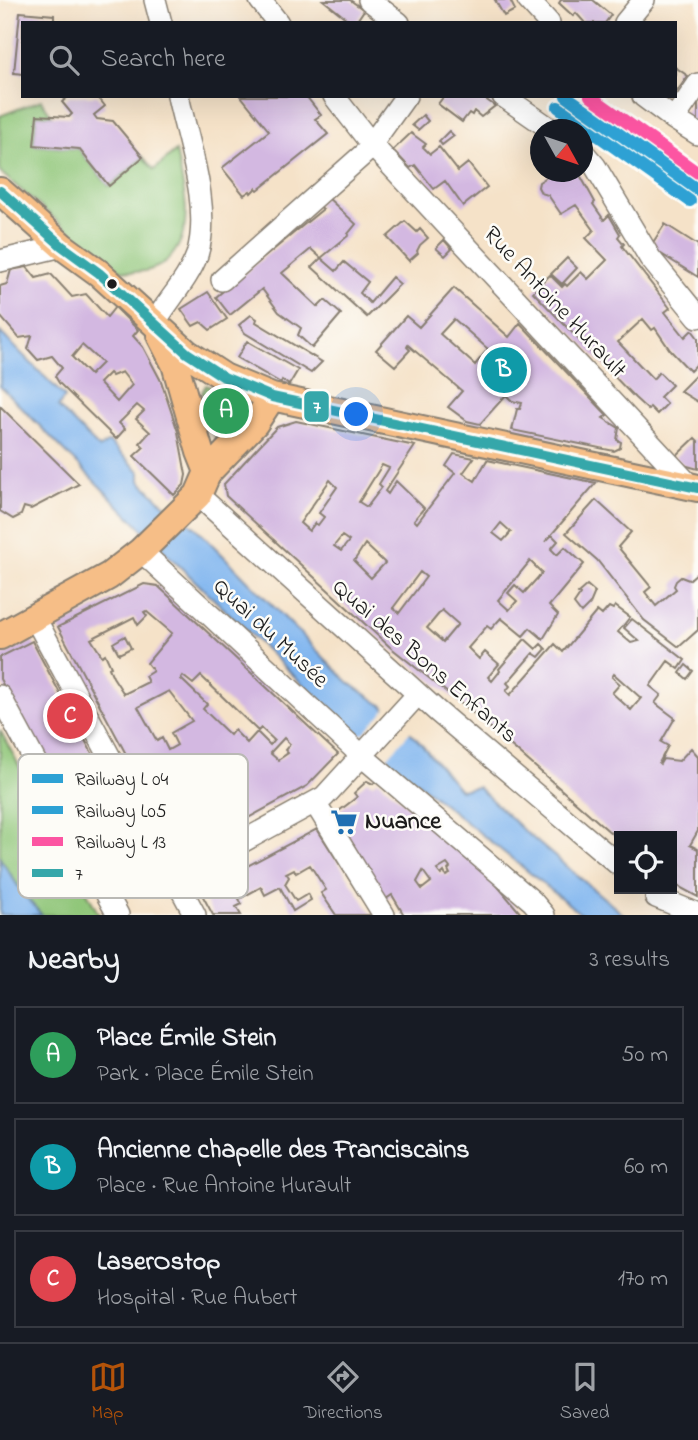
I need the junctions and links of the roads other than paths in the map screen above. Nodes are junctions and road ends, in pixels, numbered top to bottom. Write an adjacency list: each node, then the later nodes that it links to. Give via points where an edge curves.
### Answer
1 (155, 0): 6 (street)
2 (260, 0): 7 (street)
3 (369, 0): 8 (street)
4 (528, 0): 9 (street)
5 (644, 0): 10 (street)
6 (160, 21)
7 (276, 21)
8 (396, 21)
9 (547, 21)
10 (627, 21)
11 (698, 84): 18 (street)
12 (177, 98): 27 (street, via 202,203 200,242 187,274)
13 (336, 98): 20 (street, Rue Antoine Hurault)
14 (405, 98): 20 (street)
15 (506, 98): 17 (street)
16 (646, 98): 18 (street)
17 (536, 119)
18 (674, 119): 19 (street)
19 (698, 134)
20 (372, 145): 25 (street); 30 (street, Rue Antoine Hurault)
21 (593, 164): 26 (street, via 650,258)
22 (0, 191): 23 (main road)
23 (62, 246): 24 (street); 27 (main road)
24 (0, 261)
25 (222, 280)
26 (698, 317)
27 (154, 324): 28 (main road, via 224,377); 29 (main road, via 175,364 200,453)
28 (272, 397): 29 (main road); 30 (main road)
29 (203, 483): 31 (main road); 34 (street, Quai des Bons Enfants)
30 (696, 491)
31 (141, 551): 32 (main road, via 109,576); 36 (street, Quai du Musée)
32 (35, 618): 33 (main road); 38 (street)
33 (0, 636)
34 (418, 694): 36 (street); 41 (street, Quai des Bons Enfants)
35 (0, 696): 37 (street)
36 (367, 751): 39 (street); 48 (street, Quai du Musée)
37 (31, 754)
38 (108, 754)
39 (315, 803): 40 (street); 47 (street)
40 (248, 842)
41 (614, 861)
42 (652, 894): 49 (street)
43 (653, 894): 45 (street)
44 (186, 898): 46 (street)
45 (698, 914)
46 (195, 915)
47 (384, 915)
48 (544, 915)
49 (676, 915)

